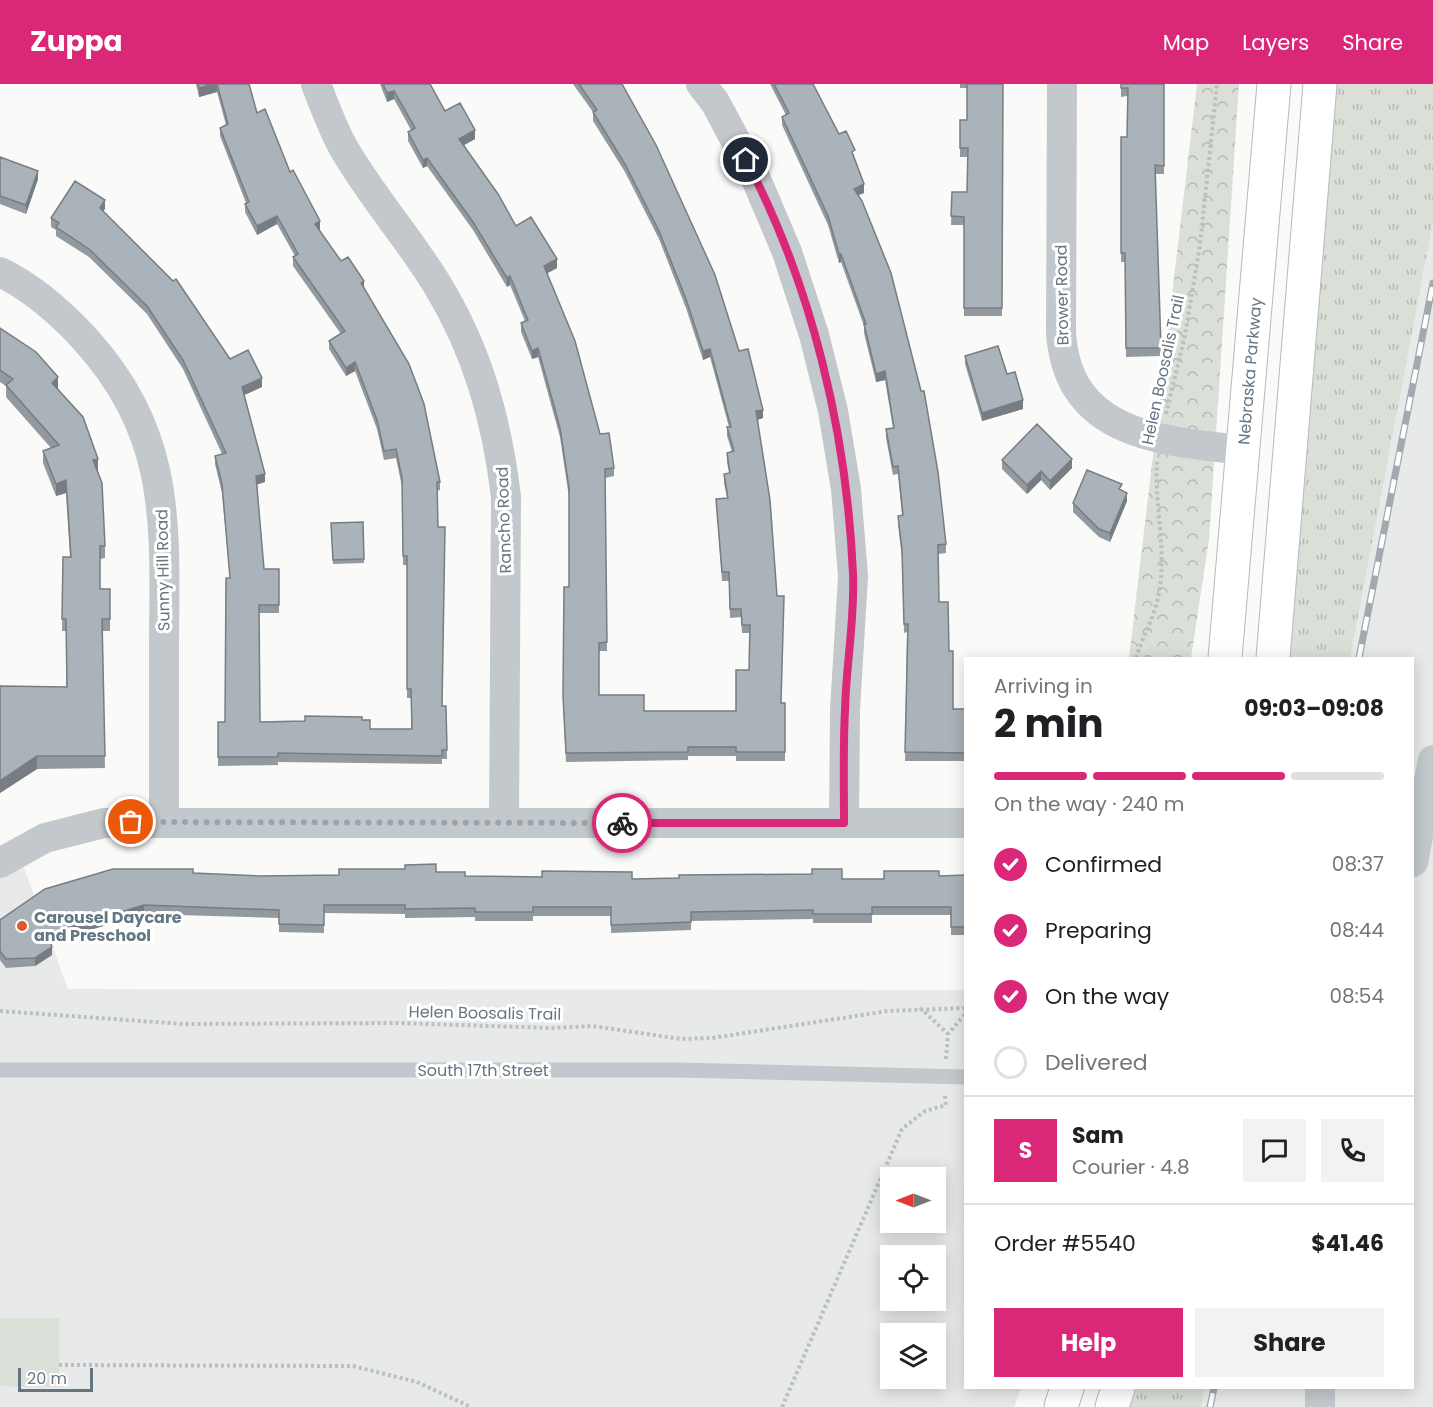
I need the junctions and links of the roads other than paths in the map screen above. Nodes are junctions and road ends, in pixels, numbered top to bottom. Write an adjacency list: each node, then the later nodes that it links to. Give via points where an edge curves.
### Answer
1 (316, 84): 12 (street, Rancho Road, via 343,146 438,286 467,340 500,443 506,497)
2 (700, 84): 13 (street, via 715,102 756,179 787,252 833,411 846,489 853,576 845,710)
3 (1062, 84): 7 (street, Brower Road, via 1062,354 1078,391 1090,407 1123,428 1160,438)
4 (1274, 84): 7 (main road, Nebraska Parkway)
5 (1320, 84): 9 (main road)
6 (0, 273): 11 (street, Sunny Hill Road, via 50,304 101,357 134,407 155,465 165,543)
7 (1244, 450): 8 (main road, Nebraska Parkway)
8 (1225, 657)
9 (1273, 657)
10 (1433, 760): 15 (street)
11 (164, 822): 12 (street); 16 (street, via 84,826 45,838)
12 (504, 823): 13 (street)
13 (844, 823): 14 (street)
14 (964, 823)
15 (1414, 857)
16 (0, 862)
17 (0, 1070): 18 (lane, South 17th Street, via 678,1070)
18 (964, 1077)
19 (1067, 1389): 22 (main road)
20 (1118, 1389): 23 (main road)
21 (1320, 1389): 24 (street)
22 (1061, 1407)
23 (1112, 1407)
24 (1320, 1407)

